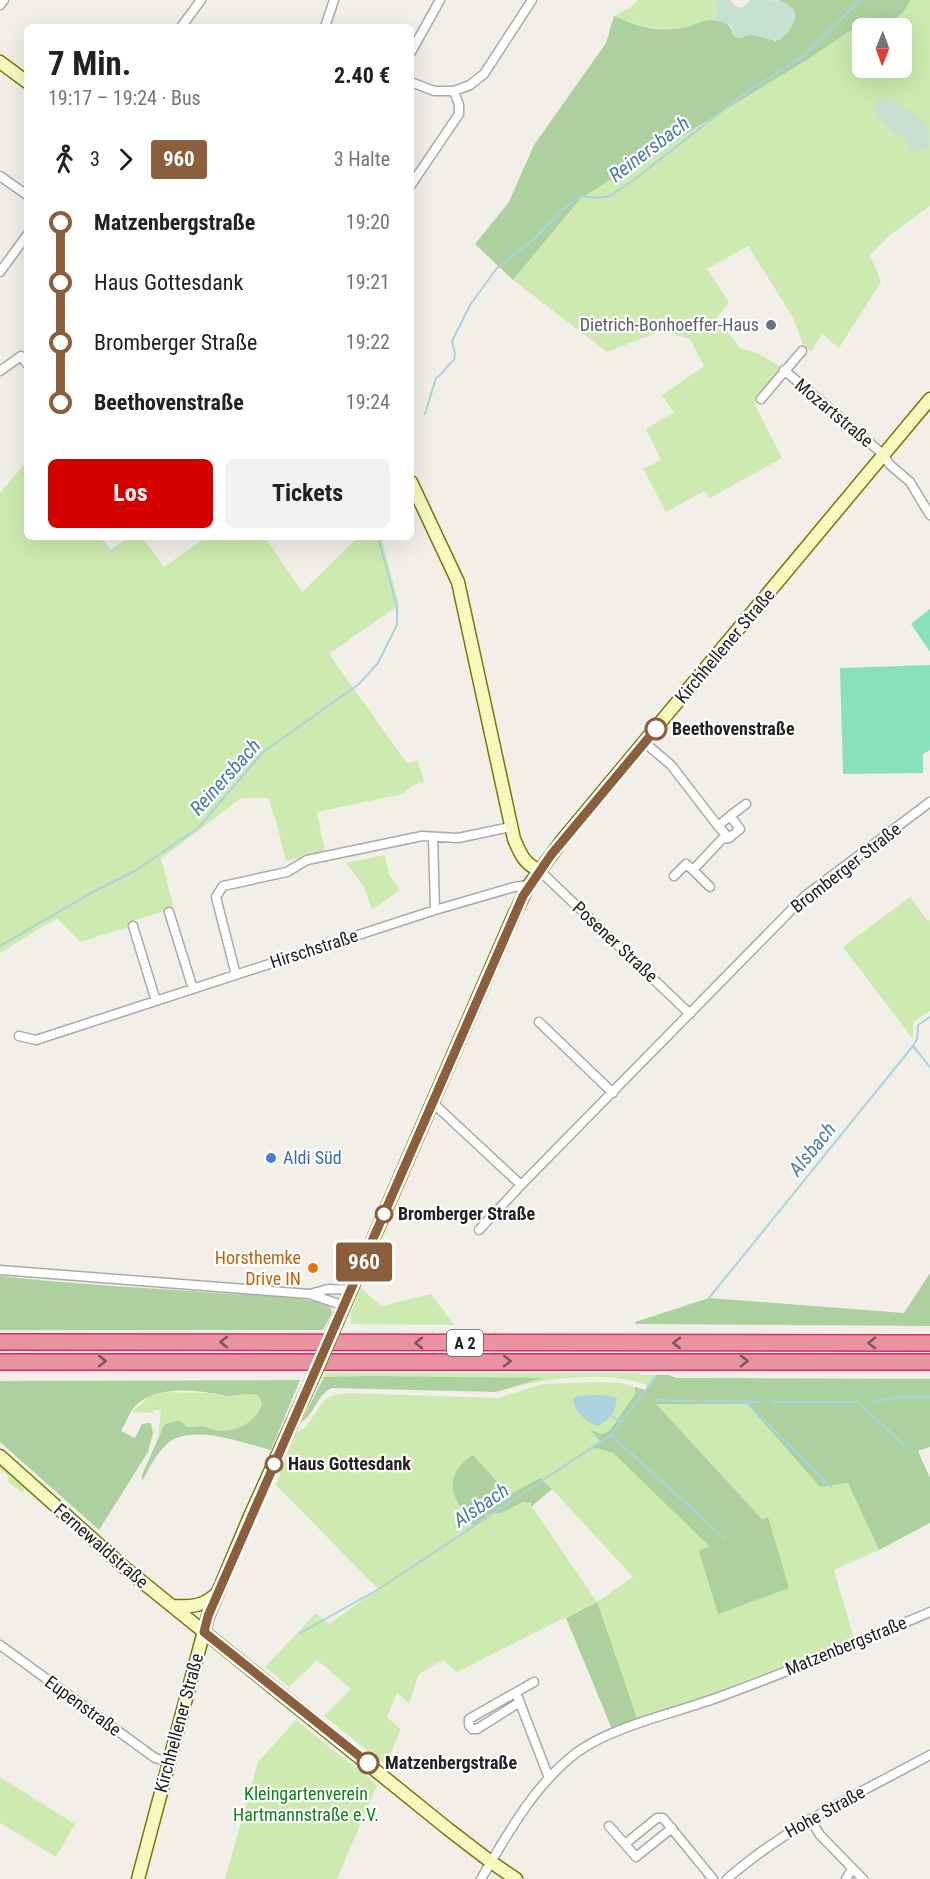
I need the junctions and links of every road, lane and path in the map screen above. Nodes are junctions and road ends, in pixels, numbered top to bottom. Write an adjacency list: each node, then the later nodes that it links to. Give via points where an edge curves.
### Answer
1 (4, 0): 6 (street)
2 (201, 0): 7 (street)
3 (334, 0): 8 (street)
4 (440, 0): 9 (street)
5 (532, 0): 13 (street, via 484,74)
6 (0, 5)
7 (183, 24)
8 (326, 24)
9 (414, 47)
10 (0, 62): 11 (main road)
11 (24, 80)
12 (414, 83): 13 (street, via 434,91)
13 (454, 91): 15 (street, via 459,114)
14 (0, 177): 16 (street)
15 (414, 181)
16 (24, 193)
17 (24, 239): 18 (street)
18 (20, 245): 19 (street); 20 (street)
19 (24, 249)
20 (0, 272)
21 (802, 351): 23 (street)
22 (24, 353): 24 (street)
23 (784, 370): 25 (street); 27 (street, Mozartstraße)
24 (0, 371)
25 (760, 399)
26 (930, 399): 27 (main road, Kirchhellener Straße)
27 (884, 455): 29 (street, Mozartstraße, via 910,482); 30 (main road, Kirchhellener Straße)
28 (414, 488): 35 (main road, via 458,582)
29 (930, 515)
30 (644, 742): 34 (street, via 671,765); 38 (main road, Kirchhellener Straße)
31 (930, 802): 49 (street, Bromberger Straße, via 805,896)
32 (746, 804): 33 (street)
33 (730, 816): 34 (street); 37 (street, via 740,829)
34 (718, 826): 37 (street)
35 (511, 827): 36 (street, via 458,838); 38 (main road, via 524,860)
36 (433, 837): 43 (street); 46 (street, via 307,860 287,872 223,886 216,897)
37 (729, 838): 39 (street, via 722,839)
38 (539, 870): 41 (main road, Kirchhellener Straße); 49 (street, Posener Straße)
39 (693, 870): 40 (street, via 686,864); 42 (street)
40 (674, 876)
41 (529, 885): 43 (street, Hirschstraße); 53 (main road, Kirchhellener Straße)
42 (710, 887)
43 (435, 910): 46 (street, Hirschstraße)
44 (169, 912): 47 (street)
45 (133, 926): 48 (street)
46 (236, 975): 47 (street, Hirschstraße)
47 (193, 989): 48 (street, Hirschstraße)
48 (156, 1001): 51 (street, Hirschstraße, via 36,1040)
49 (690, 1014): 52 (street, Bromberger Straße)
50 (539, 1022): 52 (street)
51 (20, 1036)
52 (613, 1093): 54 (street, Bromberger Straße)
53 (433, 1103): 54 (street); 57 (main road, Kirchhellener Straße)
54 (521, 1185): 55 (street, Bromberger Straße)
55 (479, 1230)
56 (0, 1270): 58 (street)
57 (351, 1290): 58 (street, via 328,1289); 59 (main road, Kirchhellener Straße)
58 (309, 1294): 59 (street)
59 (345, 1306): 65 (main road, Kirchhellener Straße, bridge)
60 (0, 1342): 61 (highway, A 2, one-way to 60)
61 (930, 1343)
62 (0, 1362): 63 (highway, A 2, one-way to 63)
63 (930, 1362)
64 (0, 1456): 66 (main road, Fernewaldstraße)
65 (218, 1591): 66 (main road, via 201,1604); 68 (main road, Kirchhellener Straße)
66 (172, 1606): 68 (main road, Fernewaldstraße)
67 (930, 1612): 75 (street, Matzenbergstraße, via 719,1697 600,1739 577,1752)
68 (204, 1632): 74 (main road, Kirchhellener Straße); 80 (main road, Fernewaldstraße)
69 (0, 1645): 74 (street, Eupenstraße, via 155,1758)
70 (534, 1682): 71 (street)
71 (515, 1692): 72 (street); 72 (street, via 469,1719 469,1725 477,1729)
72 (520, 1702): 75 (street)
73 (930, 1755): 76 (street, Hohe Straße)
74 (169, 1762): 82 (main road, Kirchhellener Straße)
75 (549, 1778): 80 (street, Matzenbergstraße)
76 (810, 1819): 81 (street); 86 (street, Hohe Straße, via 768,1845)
77 (609, 1826): 79 (street)
78 (672, 1828): 79 (street, via 660,1816); 79 (street, via 636,1857); 85 (street)
79 (625, 1844)
80 (490, 1862): 83 (street, Matzenbergstraße); 84 (main road, Fernewaldstraße)
81 (852, 1869): 87 (street); 88 (street)
82 (138, 1879)
83 (481, 1879)
84 (516, 1879)
85 (713, 1879)
86 (727, 1879)
87 (846, 1879)
88 (862, 1879)

